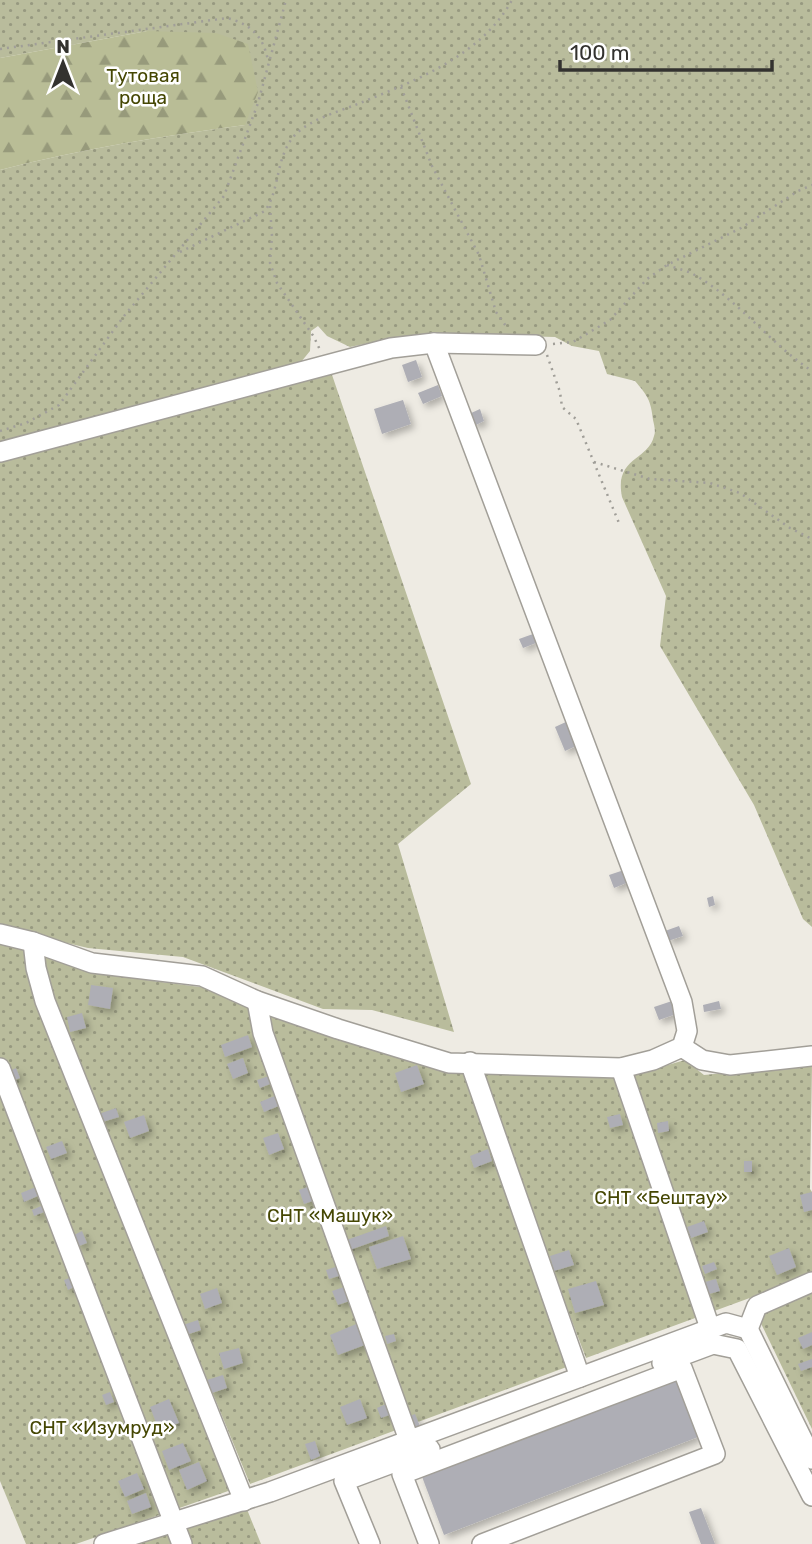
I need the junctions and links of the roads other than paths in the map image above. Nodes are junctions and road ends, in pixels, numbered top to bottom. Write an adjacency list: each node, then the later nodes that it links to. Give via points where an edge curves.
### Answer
1 (434, 343): 2 (street); 3 (street, via 391,348); 7 (street, via 682,1002 687,1031)
2 (536, 345)
3 (0, 452)
4 (0, 934): 5 (street)
5 (33, 943): 6 (street, via 92,963 202,976); 19 (street, via 45,1000)
6 (257, 1000): 9 (street, via 449,1063); 16 (street, via 262,1033)
7 (682, 1047): 8 (street, via 702,1060 730,1065); 11 (street)
8 (812, 1056)
9 (470, 1062): 11 (street); 15 (street)
10 (0, 1068): 20 (street)
11 (621, 1068): 13 (street)
12 (812, 1282): 14 (street, via 757,1306)
13 (710, 1328): 14 (street, via 726,1323); 15 (street)
14 (748, 1329): 17 (street)
15 (580, 1377): 16 (street)
16 (409, 1440): 19 (street)
17 (812, 1459)
18 (812, 1496): 23 (street, via 737,1349 713,1345 344,1481)
19 (244, 1501): 20 (street)
20 (174, 1524): 21 (street); 22 (street)
21 (104, 1544)
22 (182, 1544)
23 (370, 1544)
24 (429, 1544): 25 (street, via 402,1474 682,1368 715,1454)
25 (482, 1544)

